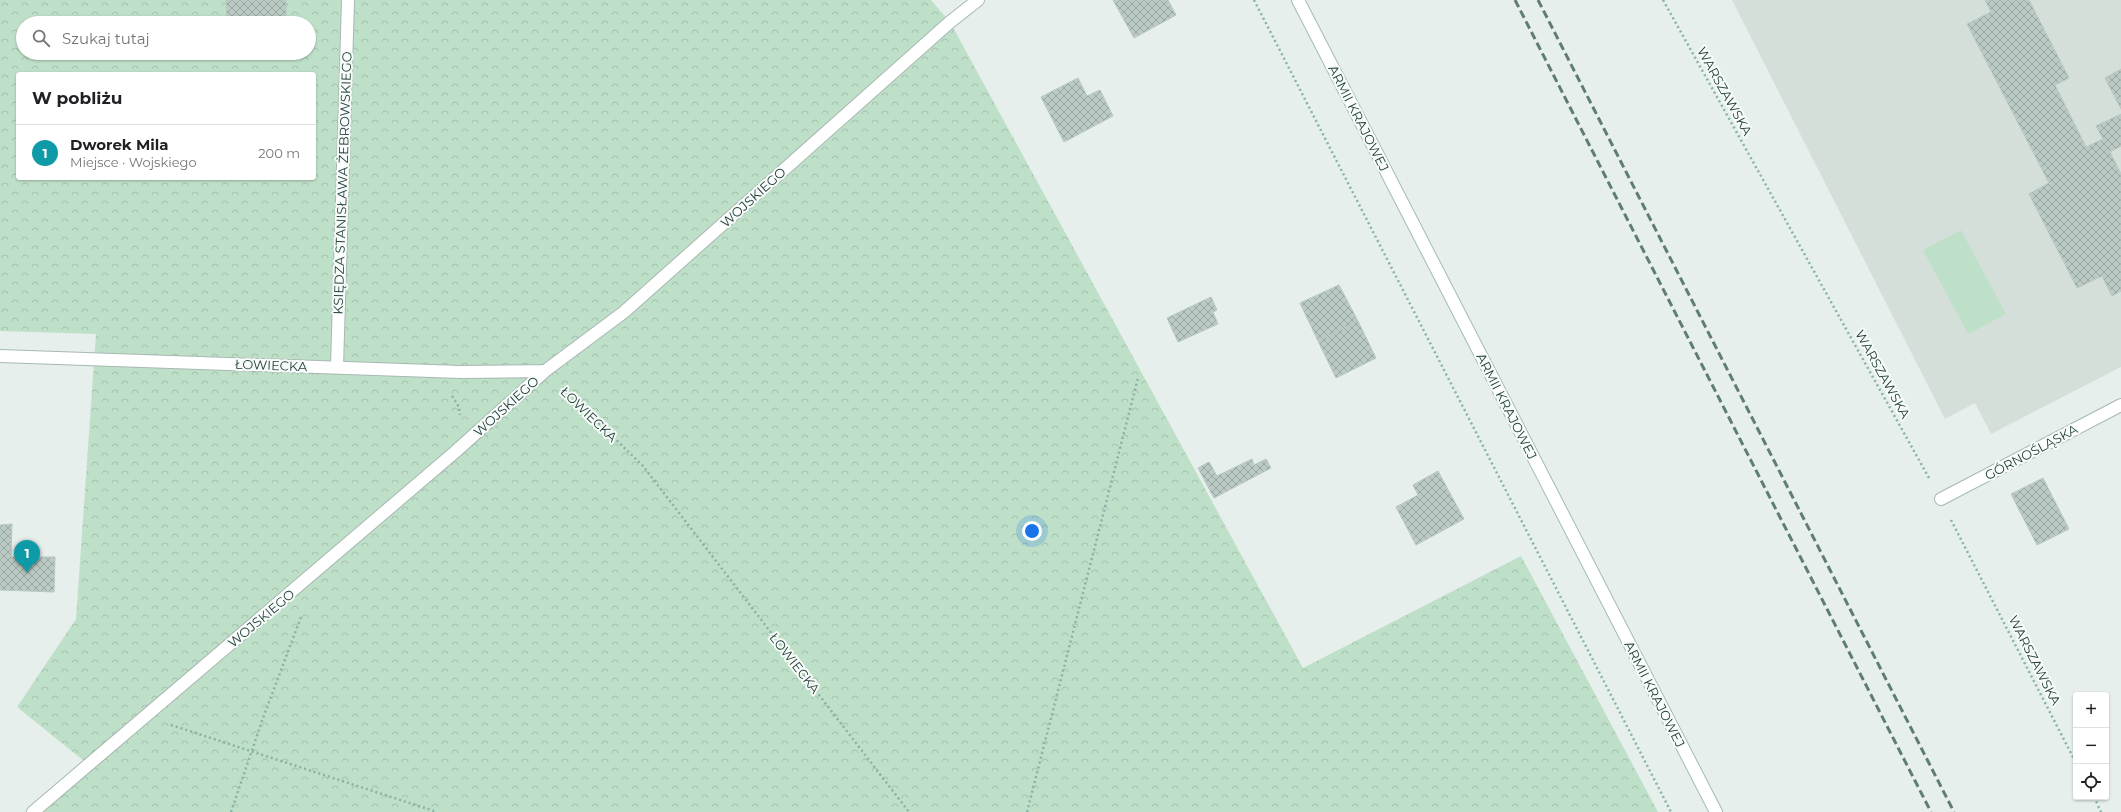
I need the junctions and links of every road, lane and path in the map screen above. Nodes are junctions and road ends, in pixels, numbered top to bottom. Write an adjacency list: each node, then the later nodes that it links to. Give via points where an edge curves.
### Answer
1 (348, 0): 7 (street, KSIĘDZA STANISŁAWA ŻEBROWSKIEGO)
2 (978, 0): 9 (street, WOJSKIEGO, via 950,22 624,312)
3 (1254, 0): 24 (path)
4 (1298, 0): 25 (street, ARMII KRAJOWEJ)
5 (1663, 0): 13 (path, WARSZAWSKA)
6 (0, 356): 7 (street, ŁOWIECKA)
7 (337, 367): 8 (street, ŁOWIECKA)
8 (432, 370): 9 (street, ŁOWIECKA); 12 (path, via 459,407 464,428)
9 (545, 371): 12 (street, WOJSKIEGO); 22 (path, ŁOWIECKA, via 643,466)
10 (1138, 378): 23 (path)
11 (2121, 405): 13 (street, GÓRNOŚLĄSKA)
12 (455, 452): 19 (street, WOJSKIEGO)
13 (1941, 499): 17 (path, WARSZAWSKA)
14 (302, 613): 16 (path)
15 (169, 724): 16 (path)
16 (251, 752): 20 (path); 21 (path)
17 (2073, 757)
18 (2095, 800): 26 (path)
19 (33, 812)
20 (231, 812)
21 (437, 812)
22 (909, 812)
23 (1027, 812)
24 (1671, 812)
25 (1716, 812)
26 (2101, 812)

